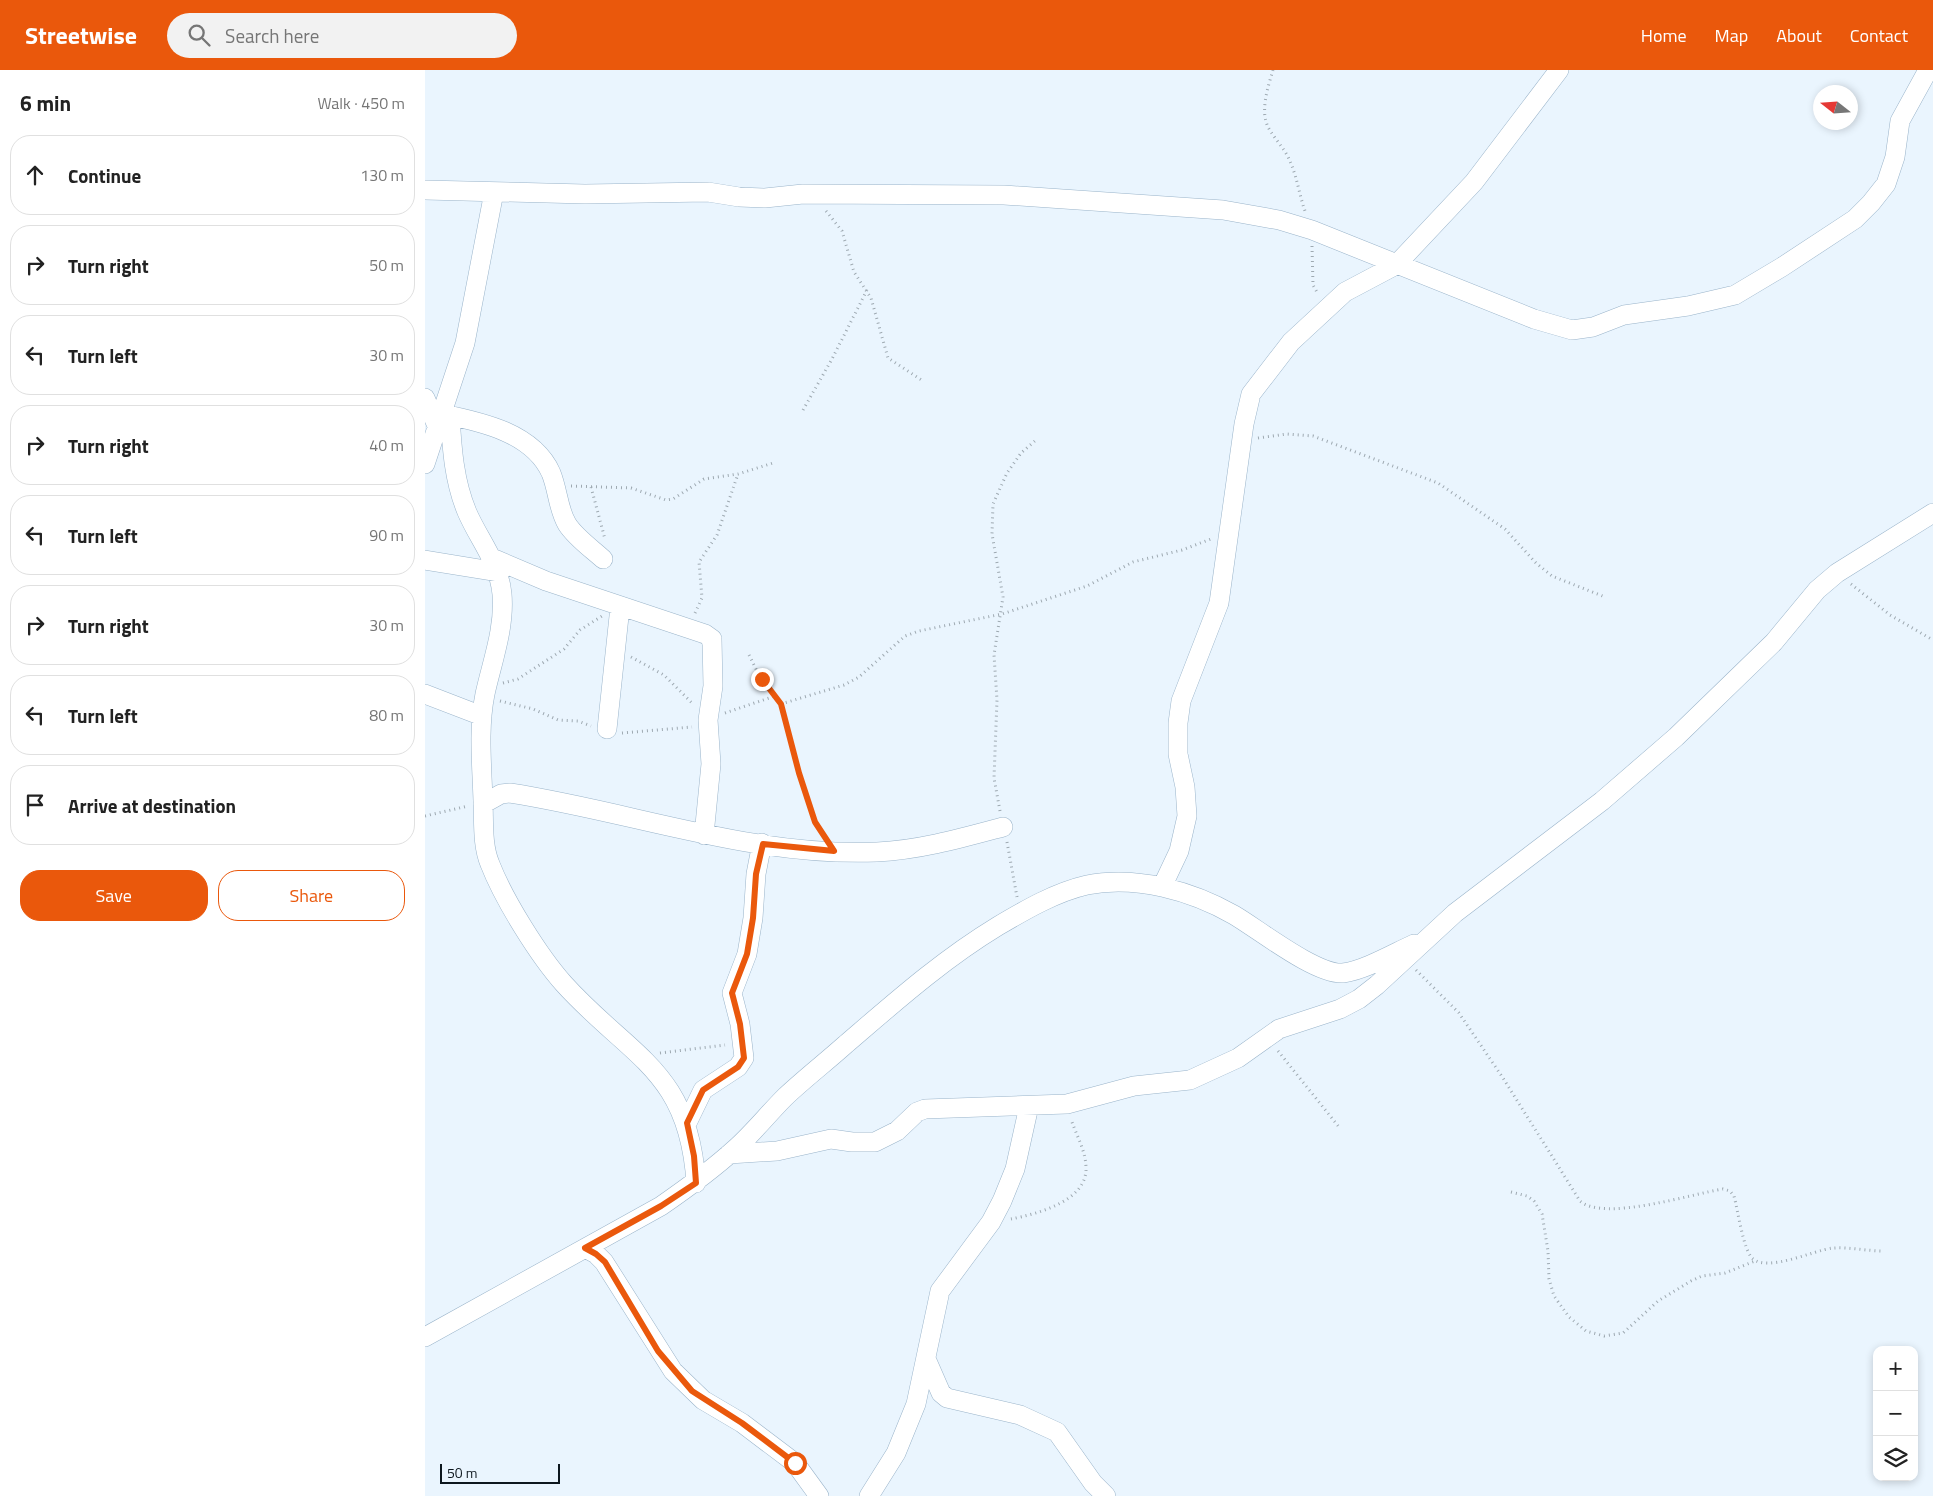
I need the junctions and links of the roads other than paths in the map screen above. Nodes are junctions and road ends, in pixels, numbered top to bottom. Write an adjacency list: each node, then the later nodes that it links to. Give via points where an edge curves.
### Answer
1 (1559, 70): 5 (street, via 1474,182)
2 (1927, 81): 5 (street, via 1901,121 1888,178 1871,203 1855,219 1735,295 1624,315 1593,327 1572,330 1534,319 1445,281)
3 (425, 190): 4 (street)
4 (495, 192): 5 (street, via 708,192 765,198 803,194 985,194 1223,210 1279,220 1312,230); 7 (street, via 465,343)
5 (1396, 265): 21 (street, via 1345,292 1291,342 1257,384 1247,406 1219,604 1181,701 1178,754 1187,816 1179,851)
6 (425, 398): 7 (street)
7 (444, 419): 8 (street); 10 (street, via 488,425 522,442 543,460 568,526); 12 (street, via 461,494)
8 (425, 464)
9 (1933, 513): 22 (street, via 1837,573 1817,590 1774,642 1676,737 1602,801)
10 (603, 559)
11 (425, 560): 12 (street)
12 (495, 565): 13 (street); 15 (street, via 503,612)
13 (619, 607): 16 (street); 19 (street, via 712,639 711,764)
14 (425, 694): 15 (street)
15 (482, 716): 17 (street)
16 (607, 730)
17 (483, 804): 19 (street, via 510,793); 24 (street, via 483,830 489,862 505,898 563,983 665,1081)
18 (1003, 827): 20 (street, via 906,849 834,851)
19 (704, 835): 20 (street)
20 (763, 844): 24 (street, via 756,874 747,954 732,993 744,1058 742,1063 703,1090)
21 (1162, 887): 22 (street, via 1233,914 1317,966 1334,972 1353,970); 25 (street, via 1120,883 1088,885 1022,912 975,940 918,980 786,1096)
22 (1426, 939): 23 (street, via 1371,990 1341,1009 1293,1023 1266,1037 1238,1058 1190,1080 1134,1086 1067,1104)
23 (1029, 1106): 25 (street, via 925,1109 917,1112 897,1131 875,1142 831,1138 777,1151); 29 (street, via 1015,1169 991,1222 940,1291)
24 (687, 1123): 26 (street)
25 (729, 1154): 26 (street)
26 (696, 1183): 27 (street)
27 (585, 1248): 28 (street); 30 (street, via 605,1262 658,1351 686,1384 703,1400 772,1443 795,1463)
28 (425, 1337)
29 (927, 1361): 31 (street, via 903,1439); 32 (street, via 947,1398 1020,1415 1057,1432)
30 (819, 1496)
31 (869, 1496)
32 (1106, 1496)

